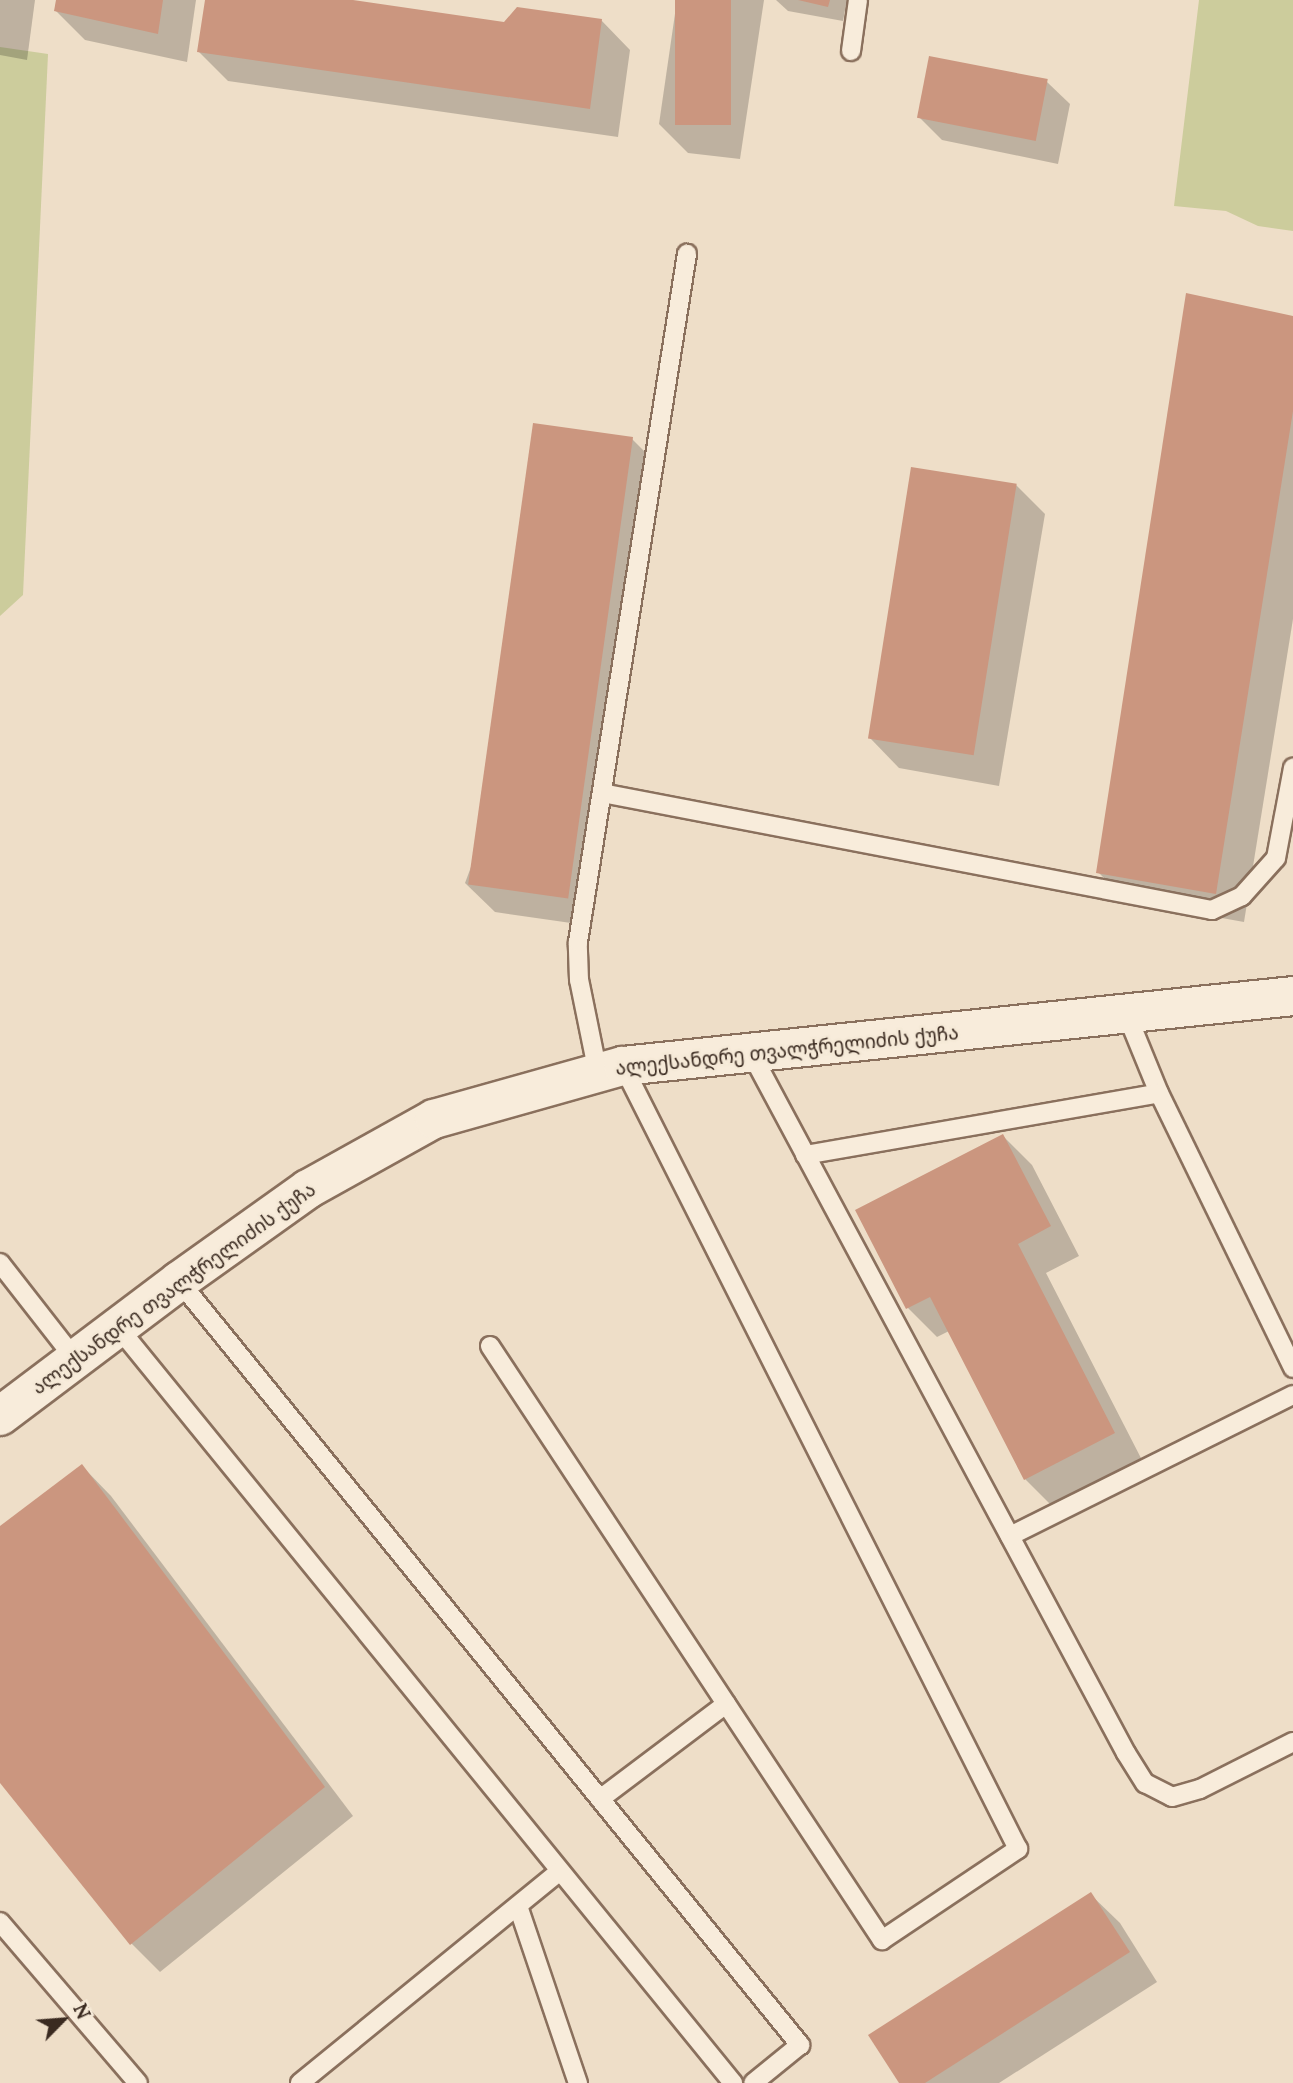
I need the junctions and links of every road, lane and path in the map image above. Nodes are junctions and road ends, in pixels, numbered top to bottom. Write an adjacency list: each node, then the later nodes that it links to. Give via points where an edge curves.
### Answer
1 (858, 0): 2 (lane)
2 (851, 51)
3 (687, 254): 5 (lane)
4 (1293, 768): 5 (lane, via 1276,858 1242,896 1212,910)
5 (602, 793): 9 (lane, via 578,943 579,980)
6 (1293, 996): 7 (street, ალექსანდრე თვალჭრელიძის ქუჩა)
7 (1127, 1015): 8 (street, ალექსანდრე თვალჭრელიძის ქუჩა); 10 (lane)
8 (751, 1053): 9 (street, ალექსანდრე თვალჭრელიძის ქუჩა); 11 (lane)
9 (610, 1070): 13 (street, ალექსანდრე თვალჭრელიძის ქუჩა, via 434,1119 308,1189); 21 (lane, via 1017,1849 882,1940)
10 (1159, 1093): 11 (lane); 17 (lane)
11 (805, 1156): 20 (lane)
12 (0, 1263): 16 (lane)
13 (179, 1281): 14 (street, ალექსანდრე თვალჭრელიძის ქუჩა); 23 (lane)
14 (117, 1326): 16 (street, ალექსანდრე თვალჭრელიძის ქუჩა); 24 (lane)
15 (490, 1346): 21 (lane)
16 (75, 1359): 19 (street, ალექსანდრე თვალჭრელიძის ქუჩა)
17 (1293, 1368)
18 (1293, 1395): 20 (lane)
19 (0, 1416)
20 (1010, 1536): 22 (lane, via 1145,1783 1172,1797 1200,1789)
21 (726, 1704): 23 (lane)
22 (1293, 1742)
23 (600, 1799): 31 (lane, via 800,2045)
24 (560, 1871): 25 (lane); 30 (lane)
25 (518, 1906): 28 (lane); 29 (lane)
26 (0, 1922): 27 (lane)
27 (138, 2083)
28 (300, 2083)
29 (578, 2083)
30 (733, 2083)
31 (753, 2083)

